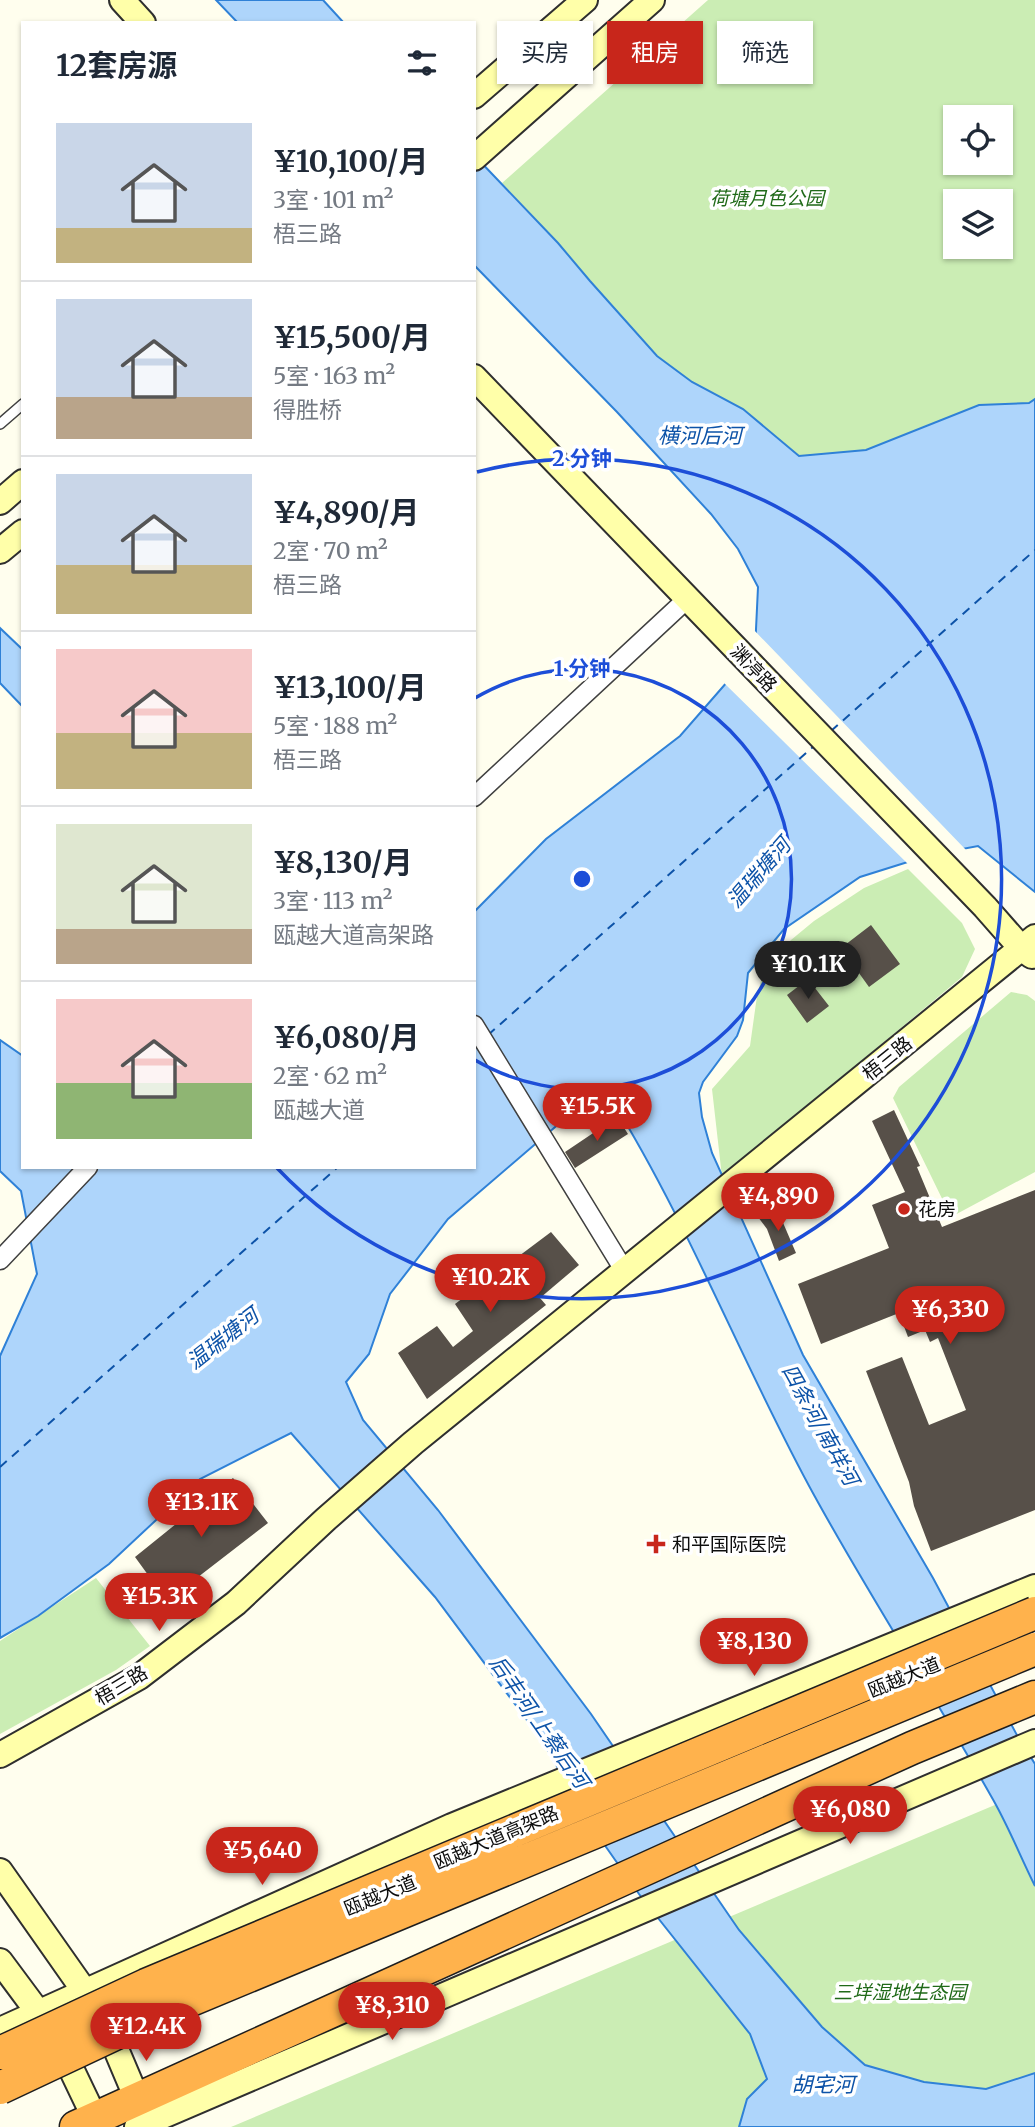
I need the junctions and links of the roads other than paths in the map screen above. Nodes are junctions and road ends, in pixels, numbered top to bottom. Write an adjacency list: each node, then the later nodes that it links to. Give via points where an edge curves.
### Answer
1 (122, 0): 4 (street)
2 (585, 0): 5 (street)
3 (652, 0): 6 (street)
4 (141, 21)
5 (476, 94)
6 (478, 155)
7 (476, 379): 14 (street, 渊渟路)
8 (21, 406): 9 (lane)
9 (0, 424)
10 (21, 484): 11 (street)
11 (0, 502)
12 (21, 535): 13 (street)
13 (0, 551)
14 (687, 599): 15 (street); 16 (street, 渊渟路)
15 (476, 795)
16 (1030, 948): 20 (street, 梧三路)
17 (476, 1028): 20 (street)
18 (86, 1169): 19 (street)
19 (0, 1260)
20 (624, 1270): 27 (street, 梧三路, via 413,1443 236,1602 139,1677)
21 (1035, 1587): 32 (street, via 453,1826)
22 (1035, 1613): 35 (highway, 瓯越大道高架路, bridge, via 146,1985)
23 (1035, 1623): 32 (highway, 瓯越大道, via 493,1850)
24 (1035, 1649): 37 (highway, 瓯越大道高架路, bridge, via 157,2014)
25 (1032, 1703): 28 (highway)
26 (1035, 1742): 28 (street, via 955,1776)
27 (0, 1755)
28 (715, 1857): 30 (highway)
29 (0, 1871): 32 (street)
30 (617, 1899): 38 (street); 38 (highway, via 294,2028)
31 (0, 1961): 33 (street)
32 (93, 2004): 33 (highway, 瓯越大道); 38 (street)
33 (47, 2024): 34 (street); 36 (highway, 瓯越大道); 39 (street)
34 (0, 2030)
35 (0, 2053)
36 (0, 2061)
37 (0, 2088)
38 (142, 2119): 39 (highway)
39 (90, 2124)

